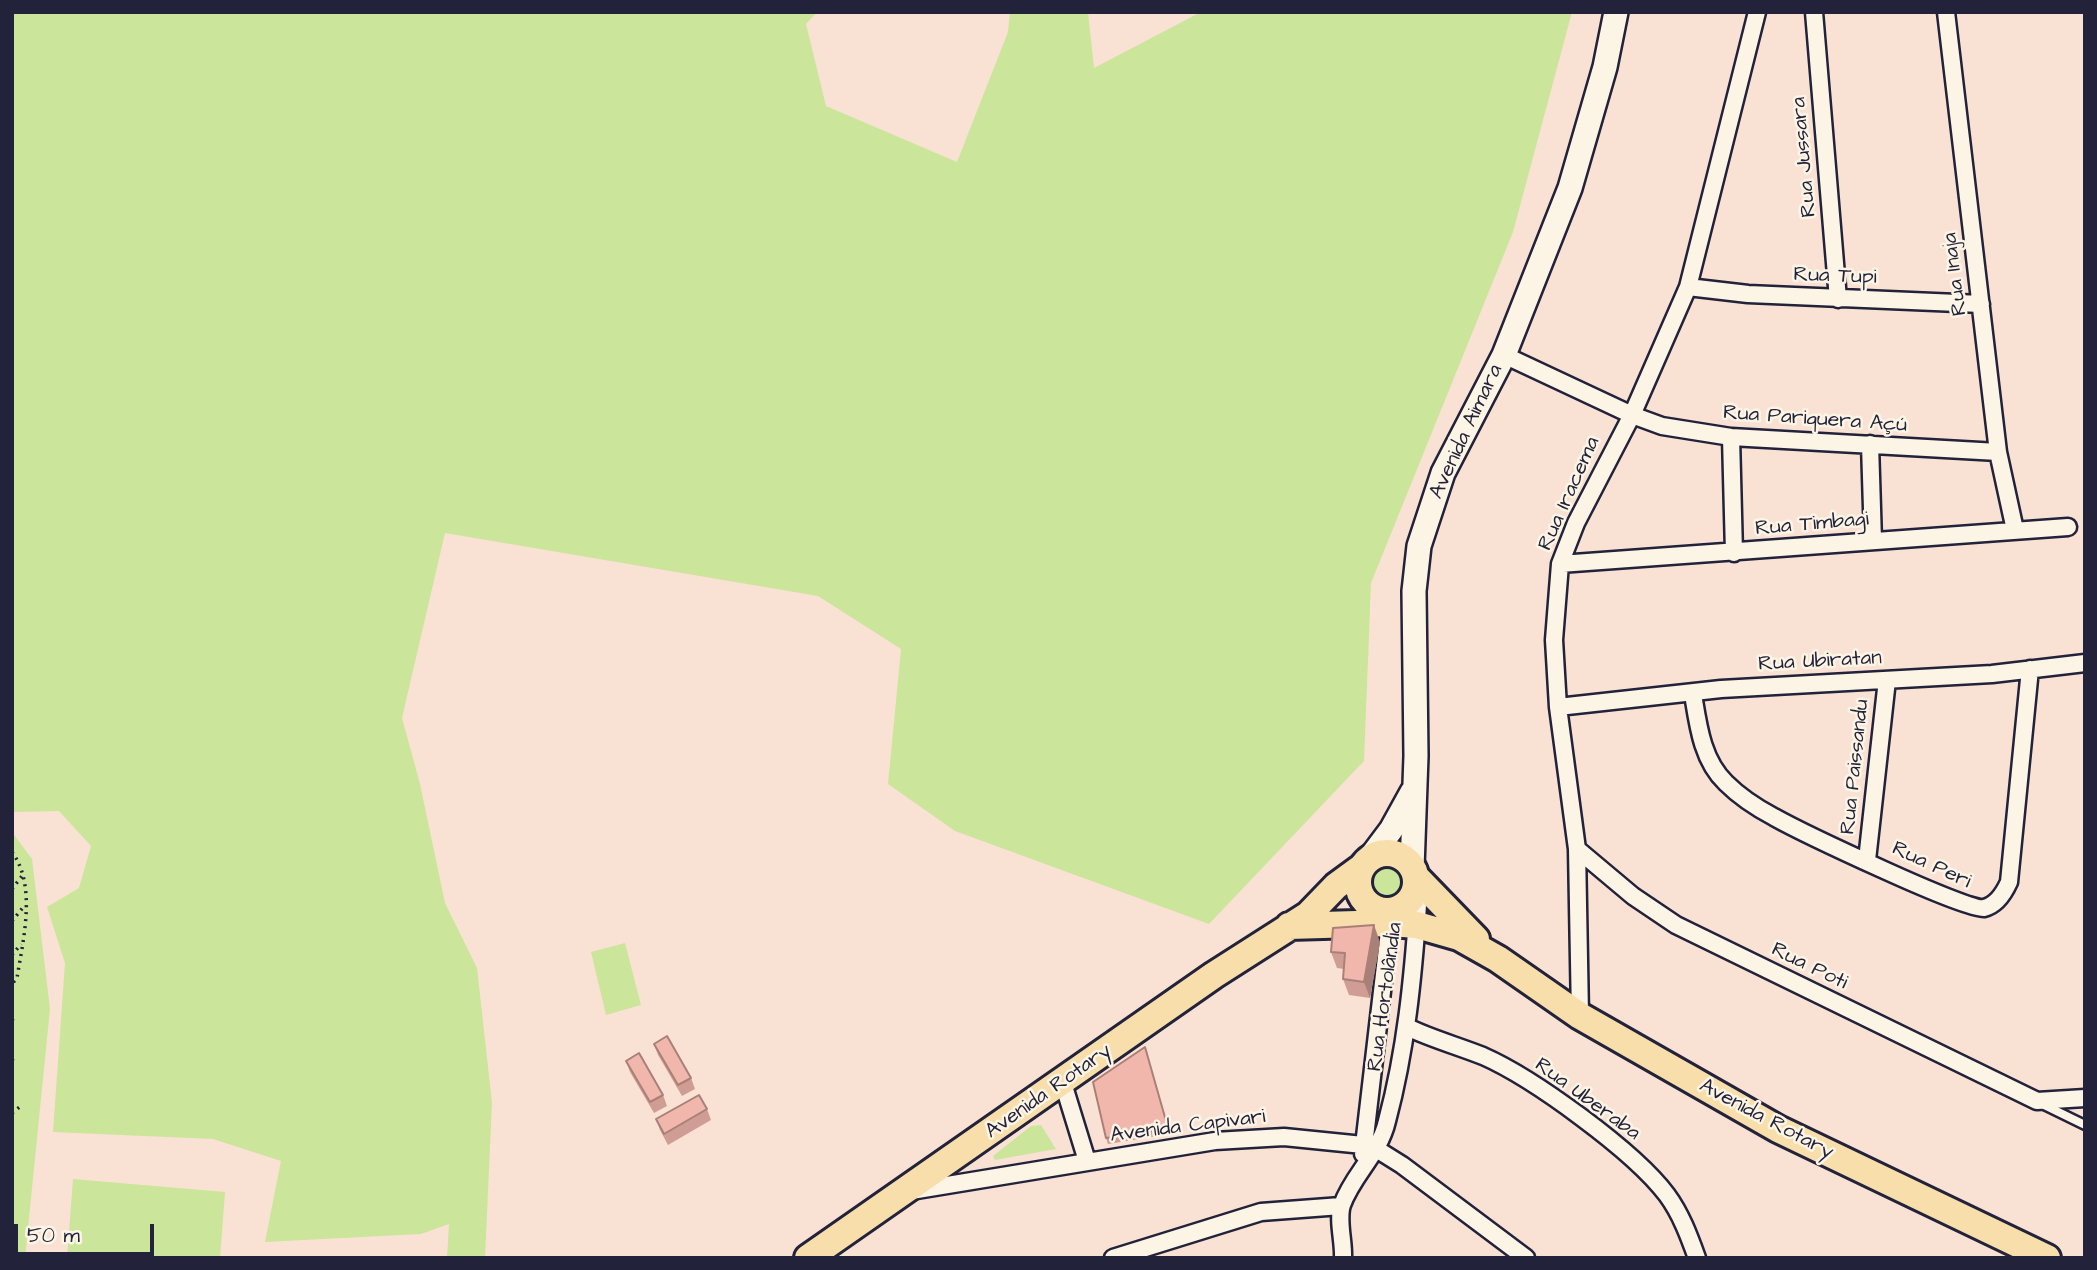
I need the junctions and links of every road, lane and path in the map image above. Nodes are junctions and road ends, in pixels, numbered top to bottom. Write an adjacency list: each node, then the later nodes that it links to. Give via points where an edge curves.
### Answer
1 (1616, 12): 8 (main road, Avenida Aimara, via 1570,188)
2 (1757, 12): 5 (street, Rua Iracema)
3 (1814, 12): 6 (street, Rua Jussara)
4 (1946, 12): 7 (street, Rua Inaja)
5 (1688, 287): 6 (street, Rua Tupi); 9 (street, Rua Iracema)
6 (1839, 299): 7 (street, Rua Tupi)
7 (1981, 304): 12 (street, Rua Inaja)
8 (1504, 355): 9 (street, Rua Pariquera Açú); 23 (main road, Avenida Aimara, via 1443,473 1419,546 1414,591)
9 (1632, 415): 10 (street, Rua Pariquera Açú, via 1661,426); 17 (street, Rua Iracema)
10 (1731, 437): 11 (street, Rua Pariquera Açú); 16 (street)
11 (1870, 444): 12 (street, Rua Pariquera Açú); 15 (street)
12 (1998, 452): 14 (street, Rua Inaja)
13 (2068, 527): 14 (street, Rua Timbagi)
14 (2015, 530): 15 (street, Rua Timbagi)
15 (1873, 541): 16 (street, Rua Timbagi)
16 (1734, 553): 17 (street, Rua Timbagi)
17 (1560, 564): 22 (street, Rua Iracema, via 1554,640)
18 (2085, 663): 19 (street, Rua Ubiratan)
19 (2030, 669): 20 (street, Rua Ubiratan); 26 (street, Rua Peri, via 2009,882 2002,896 1983,909 1970,908)
20 (1887, 680): 21 (street, Rua Ubiratan); 26 (street, Rua Paissandu)
21 (1693, 694): 22 (street, Rua Ubiratan); 26 (street, Rua Peri, via 1704,746 1724,782 1772,817)
22 (1558, 707): 24 (street, Rua Iracema)
23 (1415, 782): 27 (main road, via 1406,805); 29 (main road, Avenida Aimara)
24 (1577, 849): 40 (street, Rua Iracema); 46 (street, Rua Poti, via 1676,925)
25 (13, 856): 28 (path)
26 (1867, 860)
27 (1366, 863): 29 (main road, via 1389,853 1406,860); 29 (main road, via 1359,892 1380,910 1407,903); 35 (main road, Avenida Rotary, via 1308,915)
28 (23, 874): 30 (path); 31 (path)
29 (1414, 878): 34 (street, Rua Hortolândia); 38 (main road, Avenida Rotary)
30 (12, 889)
31 (26, 903): 32 (path); 36 (path)
32 (12, 921)
33 (1390, 923): 34 (main road, Avenida Rotary); 35 (main road, Avenida Rotary); 50 (street, Rua Hortolândia)
34 (1417, 925): 38 (main road, Avenida Rotary, via 1447,932); 41 (street, Rua Hortolândia)
35 (1289, 926): 44 (main road, Avenida Rotary)
36 (23, 942): 37 (path); 39 (path, via 18,978)
37 (12, 955)
38 (1498, 959): 40 (main road, Avenida Rotary)
39 (12, 984)
40 (1580, 1016): 59 (main road, Avenida Rotary, via 1778,1129)
41 (1407, 1027): 50 (street, Rua Hortolândia, via 1387,1122); 58 (street, Rua Uberaba, via 1483,1056 1529,1081 1640,1165 1684,1222)
42 (16, 1056): 43 (path)
43 (12, 1060)
44 (1063, 1083): 51 (street); 52 (main road, Avenida Rotary)
45 (2085, 1098): 46 (street)
46 (2037, 1101): 49 (lane)
47 (21, 1106): 48 (path)
48 (12, 1113)
49 (2085, 1125)
50 (1371, 1147): 51 (street, Avenida Capivari, via 1255,1137); 53 (street); 57 (street)
51 (1087, 1161): 52 (street, Avenida Capivari)
52 (906, 1192): 55 (main road, Avenida Rotary)
53 (1341, 1206): 54 (street); 56 (street, via 1261,1212)
54 (1345, 1256)
55 (808, 1258)
56 (1113, 1258)
57 (1526, 1258)
58 (1697, 1258)
59 (2047, 1258)

